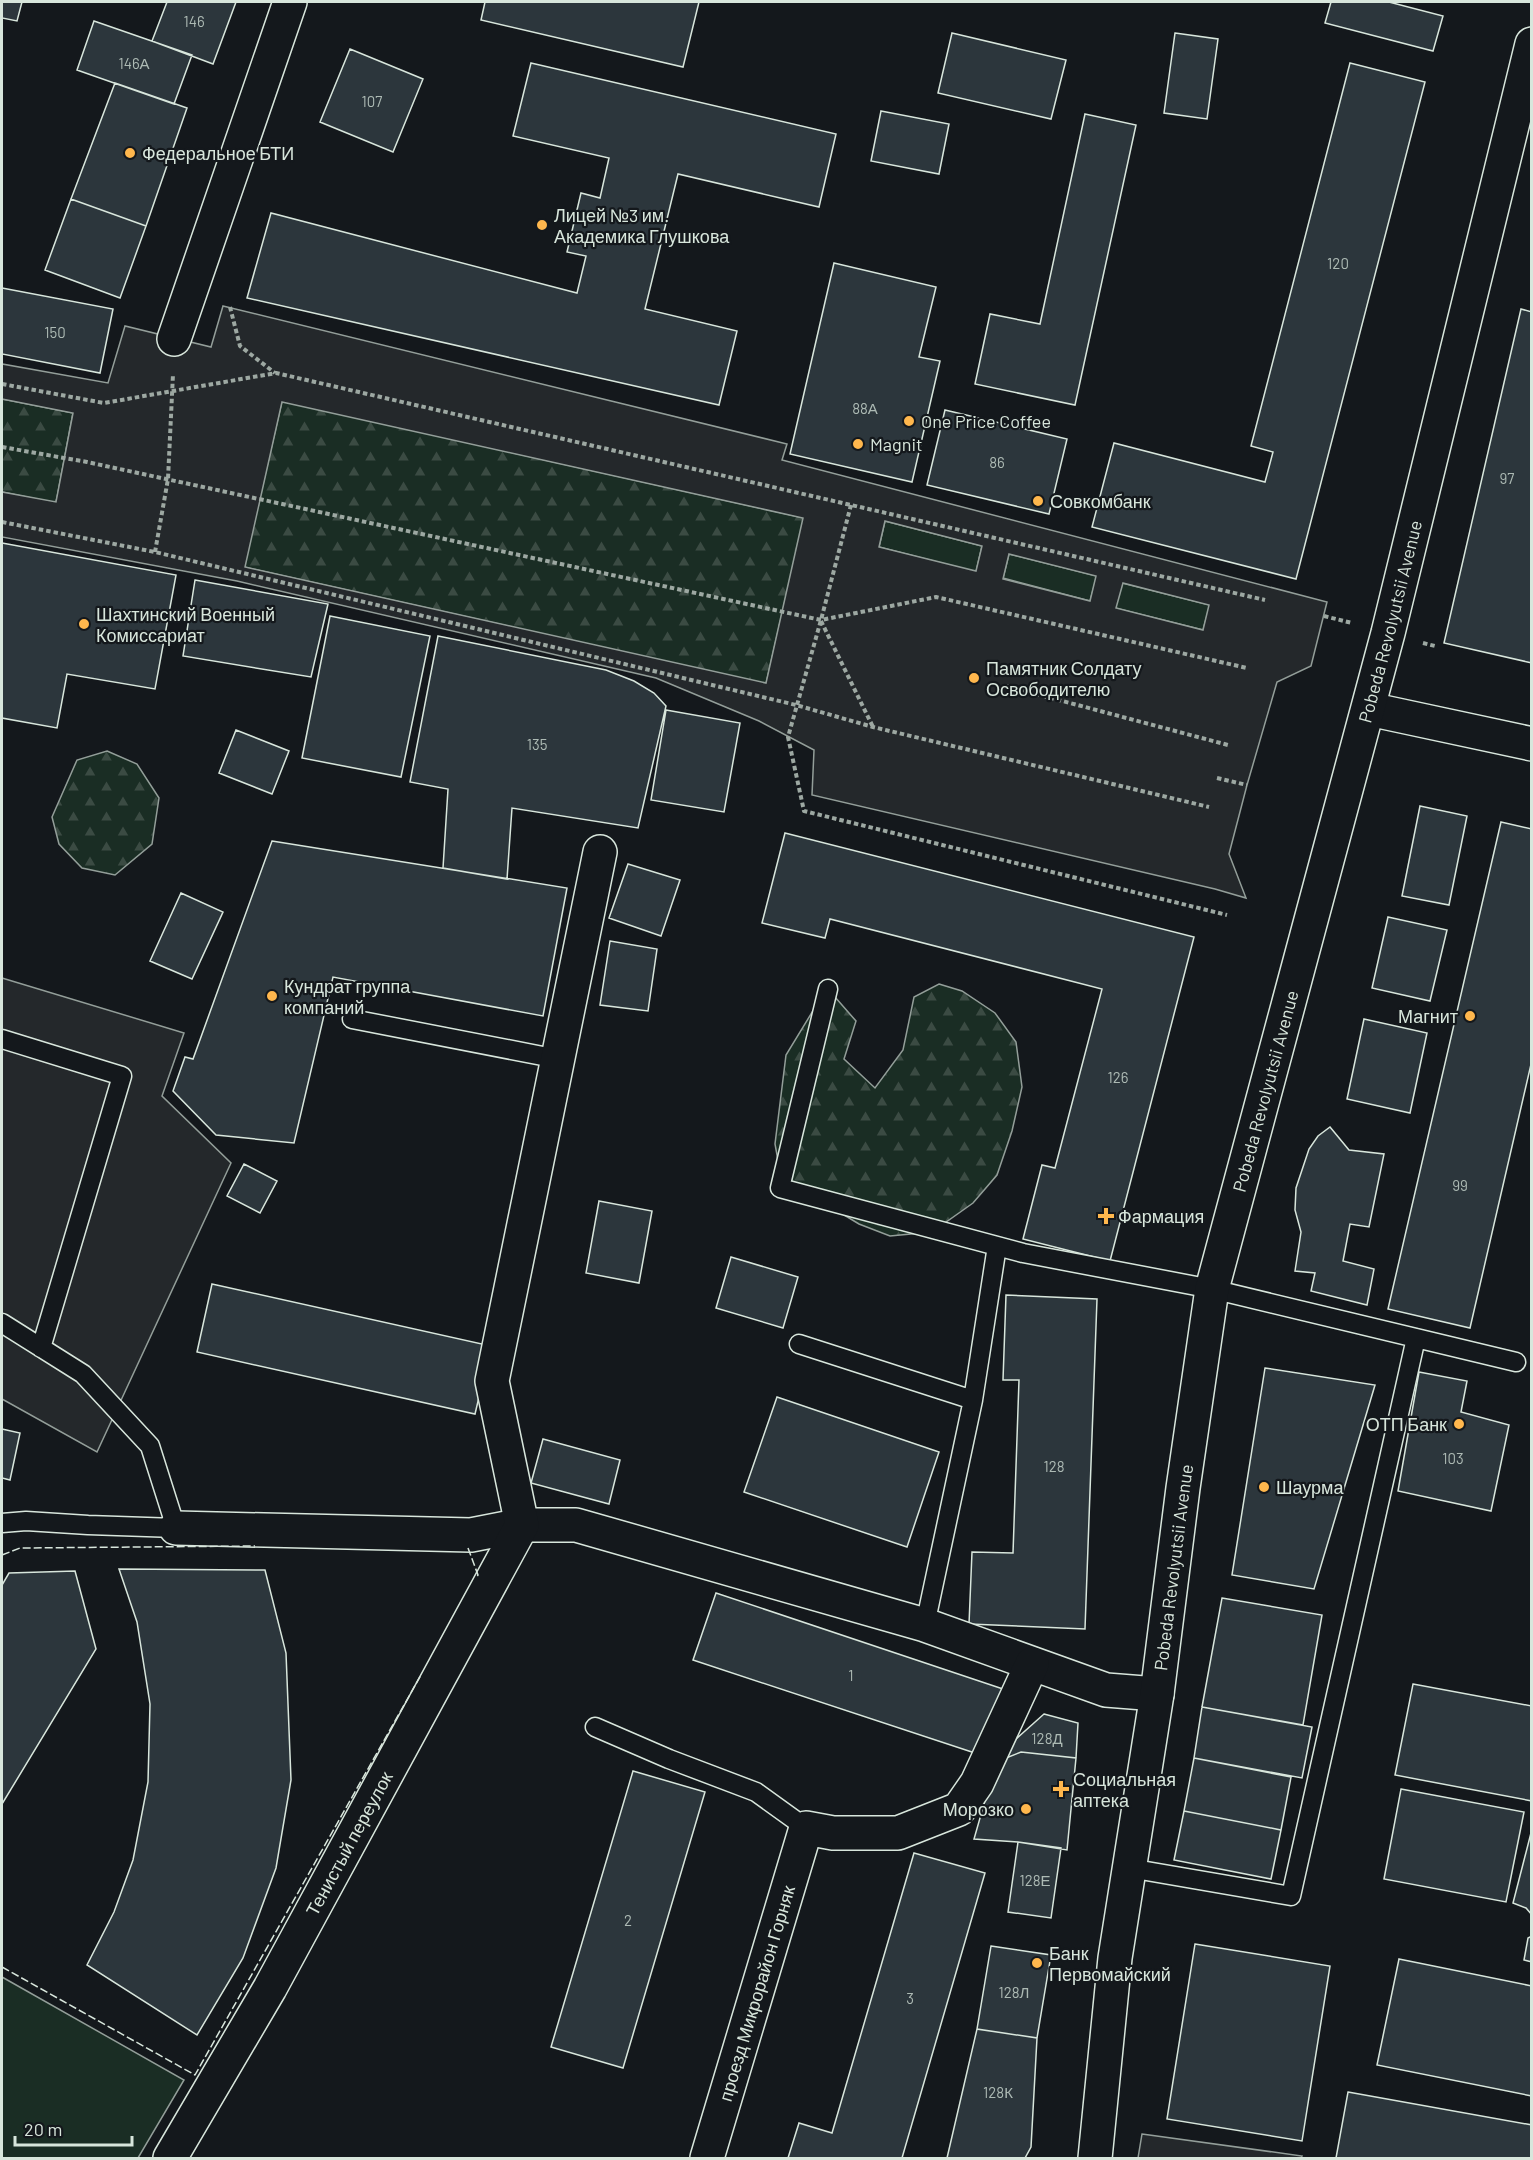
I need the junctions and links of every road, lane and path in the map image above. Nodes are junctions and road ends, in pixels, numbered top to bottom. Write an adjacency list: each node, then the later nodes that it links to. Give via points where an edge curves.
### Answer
1 (290, 2): 4 (street)
2 (1532, 44): 18 (street, Pobeda Revolyutsii Avenue)
3 (230, 307): 5 (path, via 240,346)
4 (174, 339): 7 (path)
5 (276, 373): 7 (path); 10 (path)
6 (2, 384): 7 (path, via 104,403)
7 (172, 391): 9 (path)
8 (2, 447): 9 (path)
9 (168, 480): 12 (path); 14 (path)
10 (851, 505): 13 (path); 14 (path)
11 (2, 522): 12 (path)
12 (154, 552): 17 (path)
13 (1265, 600)
14 (821, 620): 15 (path, via 936,597); 17 (path); 19 (path)
15 (1247, 668)
16 (1006, 686): 21 (path)
17 (796, 705): 19 (path); 26 (path, via 788,737 804,811)
18 (1369, 709): 20 (street); 32 (street, Pobeda Revolyutsii Avenue)
19 (873, 727): 24 (path)
20 (1532, 744)
21 (1228, 745)
22 (1217, 778): 23 (path)
23 (1247, 785)
24 (1209, 807)
25 (600, 852): 30 (street)
26 (1227, 915)
27 (828, 989): 31 (lane, via 780,1188)
28 (352, 1019): 30 (lane)
29 (2, 1038): 36 (lane, via 122,1076)
30 (558, 1059): 42 (street, via 492,1381)
31 (997, 1246): 32 (lane); 38 (lane)
32 (1212, 1289): 34 (lane); 46 (street, Pobeda Revolyutsii Avenue)
33 (2, 1323): 36 (lane)
34 (1416, 1338): 37 (lane); 49 (lane, via 1291,1896)
35 (799, 1344): 38 (lane)
36 (41, 1348): 43 (lane, via 83,1374 150,1446)
37 (1516, 1362)
38 (973, 1400): 44 (lane)
39 (2, 1512): 40 (lane)
40 (26, 1521): 41 (lane); 43 (lane)
41 (2, 1522)
42 (522, 1525): 43 (street, via 471,1535); 44 (street, via 576,1526); 50 (street, Тенистый переулок, via 270,1988)
43 (176, 1528)
44 (925, 1625): 45 (street)
45 (1032, 1664): 46 (street, via 1106,1690); 48 (street, via 977,1783 959,1809 898,1833 833,1833)
46 (1157, 1694): 49 (street, Pobeda Revolyutsii Avenue)
47 (595, 1727): 48 (lane, via 756,1792)
48 (806, 1828): 51 (street, проезд Микрорайон Горняк)
49 (1129, 1868): 52 (street, Pobeda Revolyutsii Avenue, via 1115,1958)
50 (170, 2158)
51 (706, 2158)
52 (1095, 2158)

